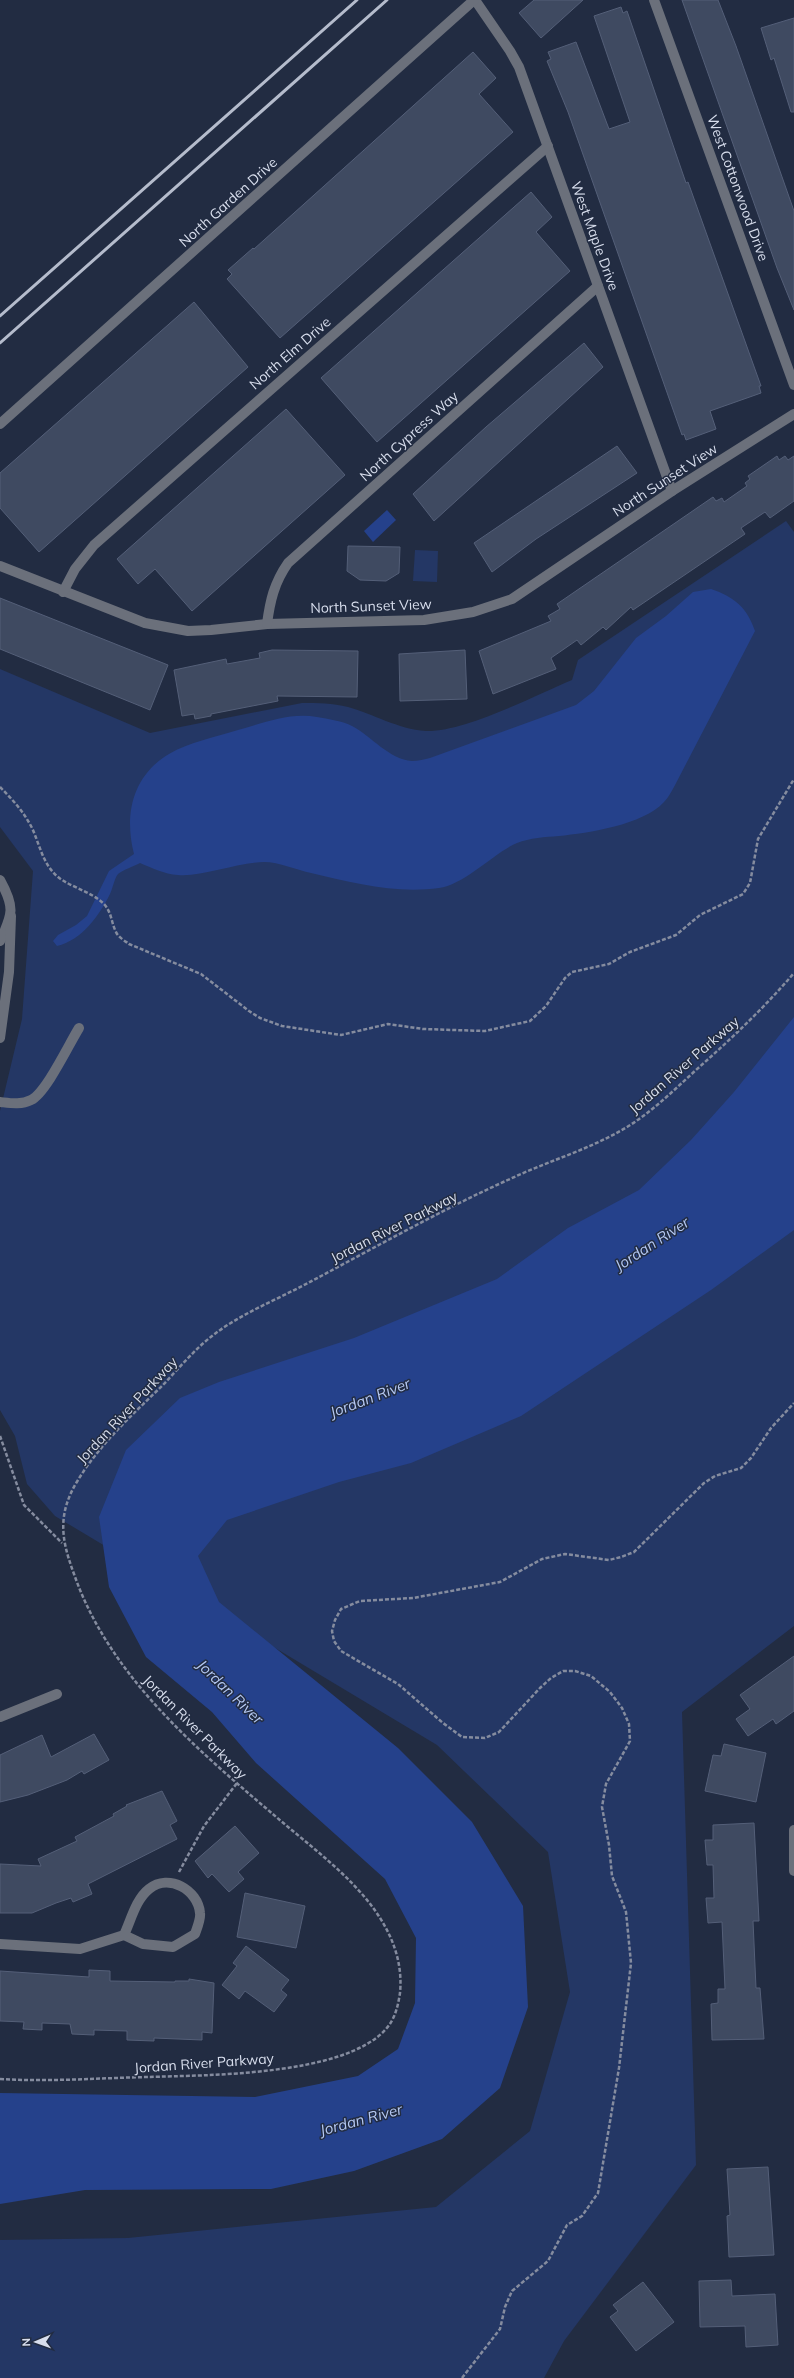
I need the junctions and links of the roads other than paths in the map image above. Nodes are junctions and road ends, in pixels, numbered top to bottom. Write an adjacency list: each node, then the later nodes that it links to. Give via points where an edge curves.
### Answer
1 (474, 0): 3 (street, West Maple Drive, via 519,68); 7 (street, North Garden Drive)
2 (654, 0): 5 (street, West Cottonwood Drive)
3 (548, 146): 4 (street, West Maple Drive); 10 (street, North Elm Drive, via 94,545 75,569)
4 (598, 286): 8 (street, West Maple Drive); 11 (street, North Cypress Way, via 288,564 276,580 270,597)
5 (794, 385)
6 (794, 414): 8 (street, North Sunset View)
7 (0, 424)
8 (672, 491): 11 (street, North Sunset View, via 512,599 473,612 424,620)
9 (0, 566): 10 (street, North Sunset View)
10 (63, 592): 11 (street, North Sunset View, via 145,623 167,628 211,630)
11 (266, 624)
12 (0, 880): 13 (street, via 8,894)
13 (12, 916): 14 (street); 16 (street, via 9,972)
14 (0, 941)
15 (78, 1028): 17 (street, via 48,1081 32,1100 20,1103)
16 (0, 1038)
17 (0, 1102)
18 (57, 1694): 19 (street)
19 (0, 1717)
20 (794, 1830): 21 (street)
21 (794, 1871)
22 (124, 1935): 22 (street, via 144,1944 173,1947 195,1934 200,1913 193,1894 180,1885 163,1882 149,1888 137,1904); 23 (street, via 80,1949)
23 (0, 1944)

